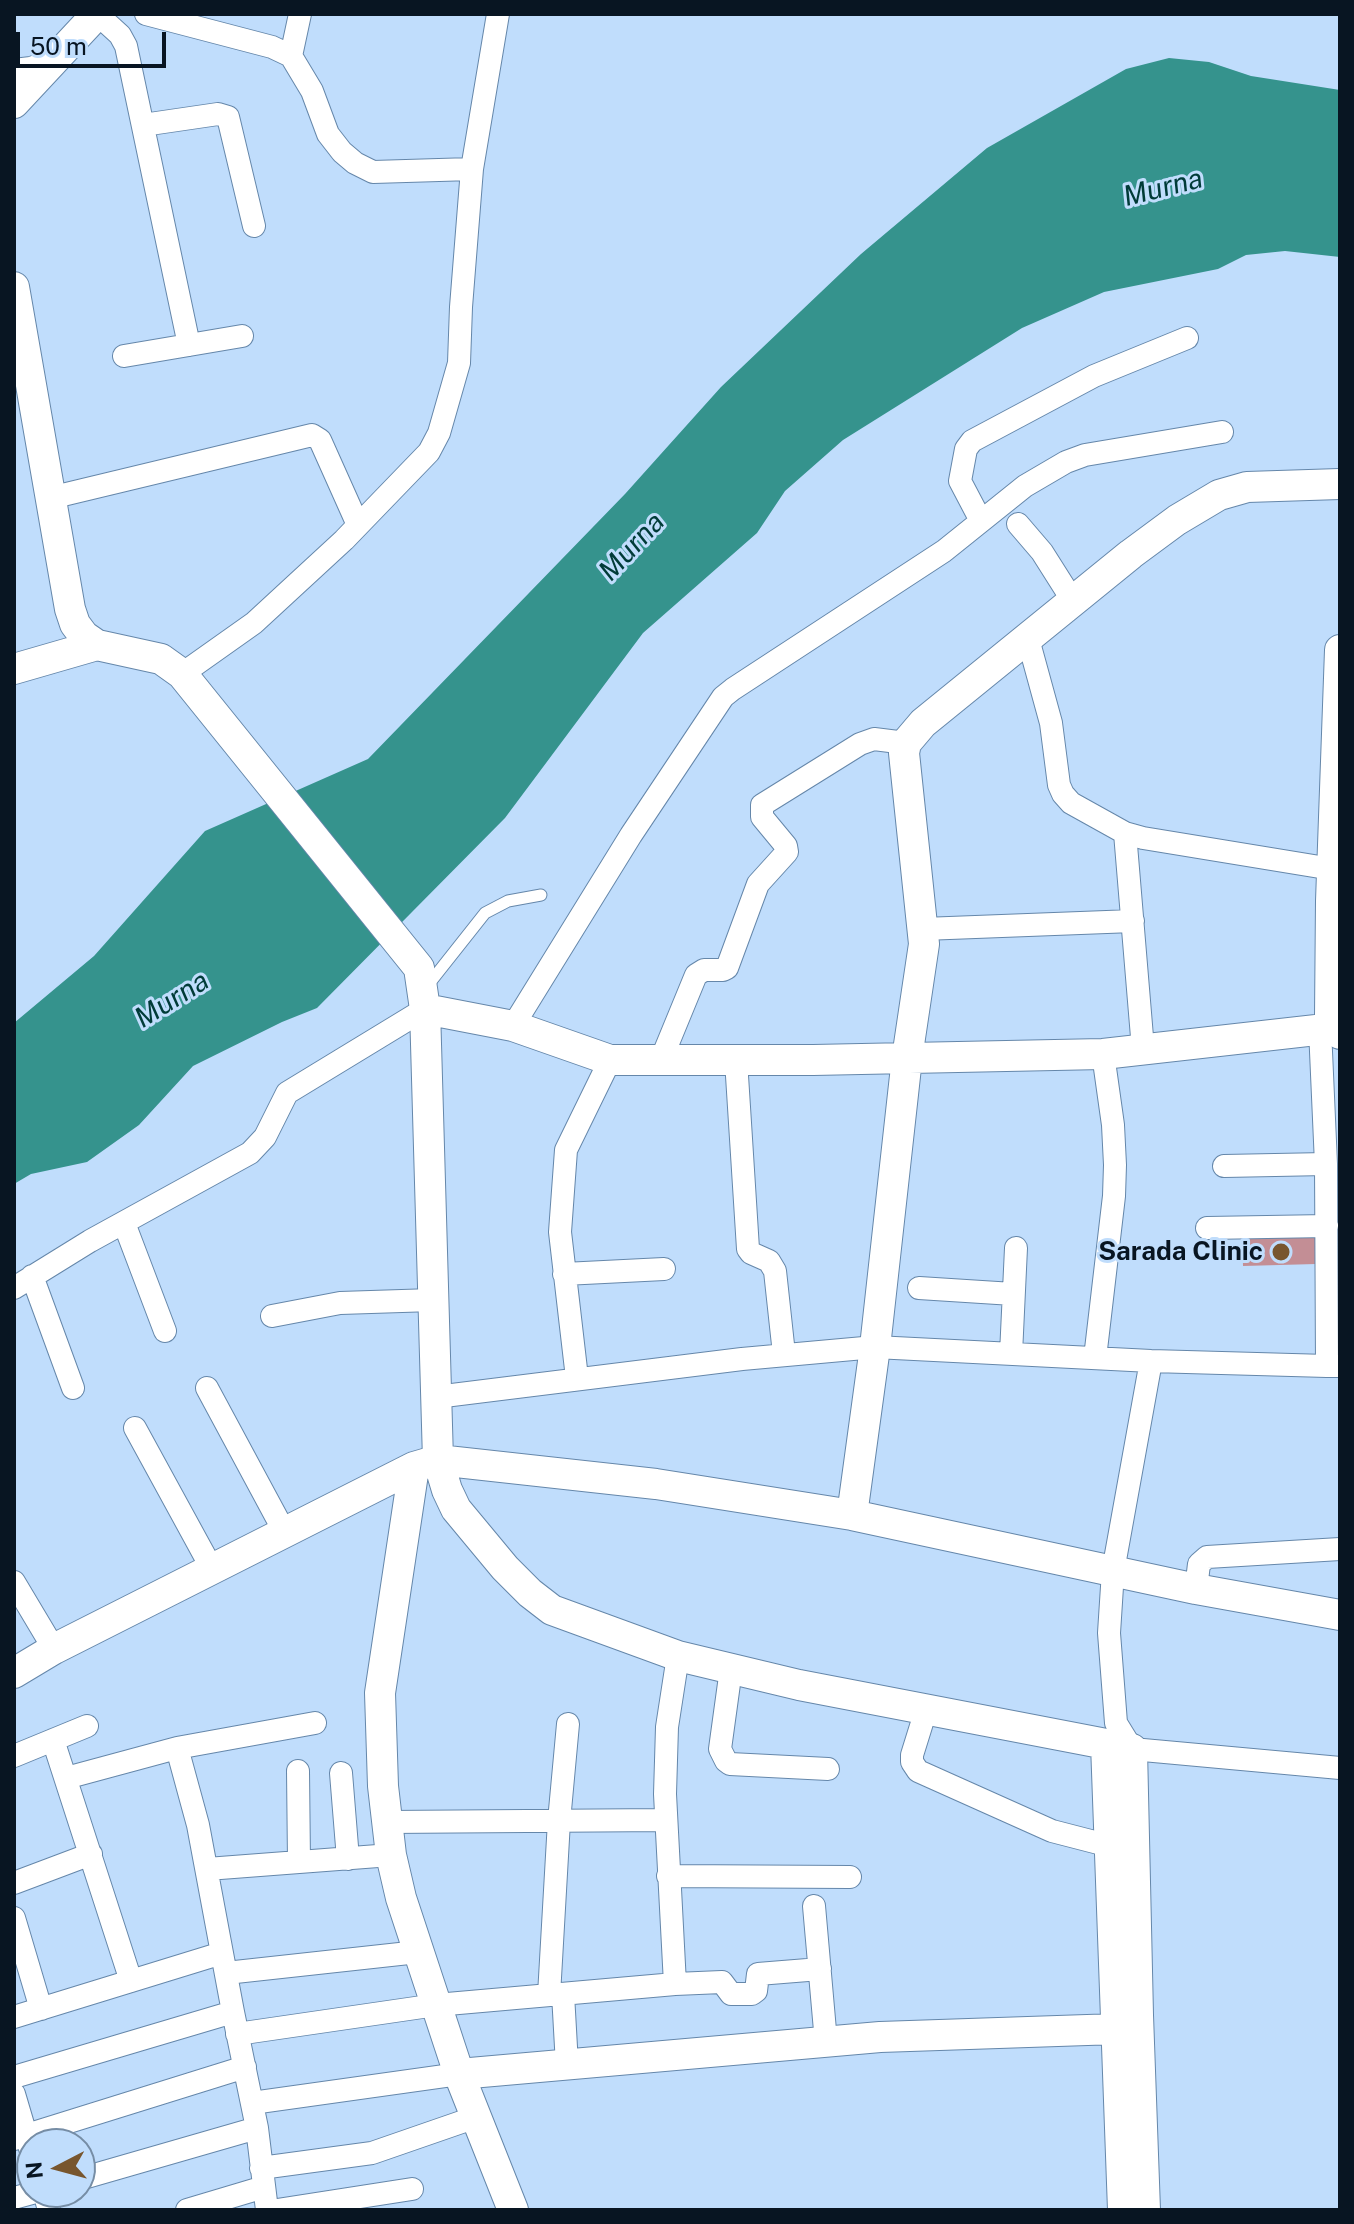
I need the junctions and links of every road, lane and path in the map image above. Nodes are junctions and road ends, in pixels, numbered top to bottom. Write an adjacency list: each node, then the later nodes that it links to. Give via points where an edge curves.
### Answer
1 (97, 14): 6 (street); 9 (street, via 126,46)
2 (146, 14): 5 (street)
3 (300, 14): 5 (street)
4 (498, 14): 10 (street)
5 (291, 56): 10 (street, via 328,134 355,163 373,172)
6 (56, 59): 7 (street); 8 (street)
7 (14, 70)
8 (14, 103)
9 (143, 125): 11 (street, via 228,117); 15 (street)
10 (472, 169): 23 (street, via 459,363 448,408 429,452)
11 (254, 226)
12 (14, 287): 17 (street)
13 (242, 336): 15 (street)
14 (1187, 338): 21 (street, via 1094,376 972,441 960,481)
15 (189, 345): 16 (street)
16 (124, 356)
17 (22, 373): 20 (street)
18 (1222, 432): 21 (street, via 1076,458 1025,486)
19 (1340, 484): 24 (street, via 1247,487 1219,495 1154,537)
20 (50, 498): 23 (street, via 312,435 320,440); 26 (street, via 70,609 75,624)
21 (981, 521): 38 (street, via 723,697)
22 (1018, 524): 24 (street)
23 (358, 525): 29 (street, via 254,623)
24 (1073, 601): 25 (street)
25 (1028, 639): 30 (street, via 923,723); 31 (street, via 1063,794)
26 (97, 645): 28 (street); 29 (street, via 161,659)
27 (1340, 650): 32 (street)
28 (14, 669)
29 (182, 674): 37 (street, via 240,743)
30 (906, 743): 36 (street); 44 (street, via 874,739 860,744 762,805 762,817 787,852 752,894 727,968 696,975)
31 (1125, 833): 32 (street); 35 (street)
32 (1332, 869): 34 (street)
33 (541, 895): 37 (lane, via 508,901 485,913)
34 (1335, 902): 39 (street)
35 (1133, 921): 36 (street); 40 (street)
36 (923, 929): 42 (street)
37 (422, 990): 38 (street); 48 (street, via 287,1093 265,1137 250,1153); 58 (street)
38 (513, 1026): 43 (street)
39 (1331, 1030): 40 (street); 47 (street)
40 (1143, 1049): 41 (street)
41 (1103, 1054): 42 (street); 64 (street, via 1114,1181)
42 (907, 1058): 45 (street); 61 (street)
43 (610, 1060): 44 (street); 53 (street, via 566,1150 560,1232)
44 (661, 1060): 45 (street)
45 (736, 1060): 62 (street, via 748,1249 775,1271)
46 (1224, 1166): 47 (street)
47 (1331, 1171): 49 (street)
48 (124, 1223): 54 (street); 60 (street)
49 (1327, 1226): 50 (street); 57 (street)
50 (1207, 1228)
51 (1016, 1248): 56 (street)
52 (664, 1269): 53 (street)
53 (564, 1274): 67 (street)
54 (23, 1282): 68 (street)
55 (919, 1288): 56 (street)
56 (1013, 1294): 63 (street)
57 (1334, 1298): 66 (street)
58 (433, 1300): 59 (street, via 340,1303); 70 (street)
59 (272, 1316)
60 (165, 1331)
61 (875, 1347): 62 (street); 63 (street); 73 (street)
62 (784, 1354): 67 (street)
63 (1011, 1354): 64 (street)
64 (1095, 1358): 65 (street)
65 (1151, 1361): 66 (street); 77 (street)
66 (1334, 1366)
67 (577, 1378): 70 (street)
68 (73, 1388)
69 (207, 1388): 74 (street)
70 (436, 1397): 72 (street)
71 (135, 1428): 76 (street)
72 (426, 1463): 73 (street, via 656,1484); 74 (street); 82 (street, via 456,1509 530,1593 552,1610); 100 (street, via 380,1693)
73 (852, 1515): 77 (street)
74 (285, 1533): 76 (street)
75 (1340, 1549): 79 (street, via 1207,1557 1199,1564)
76 (212, 1569): 81 (street)
77 (1113, 1571): 79 (street); 89 (street, via 1109,1633)
78 (14, 1582): 81 (street)
79 (1196, 1589): 80 (street)
80 (1340, 1615)
81 (54, 1649): 84 (street)
82 (678, 1656): 83 (street); 98 (street, via 667,1727)
83 (731, 1669): 85 (street); 94 (street, via 720,1749 726,1761)
84 (14, 1673)
85 (926, 1710): 89 (street); 101 (street, via 912,1755 918,1771 1052,1831)
86 (315, 1723): 91 (street)
87 (568, 1724): 99 (street)
88 (87, 1726): 90 (street)
89 (1118, 1739): 93 (street); 101 (street); 142 (street)
90 (53, 1740): 92 (street); 97 (street)
91 (177, 1748): 97 (street); 106 (street)
92 (14, 1756)
93 (1340, 1768)
94 (828, 1769)
95 (298, 1771): 105 (street)
96 (341, 1773): 104 (street)
97 (66, 1778): 102 (street)
98 (666, 1820): 99 (street); 107 (street)
99 (559, 1821): 100 (street); 117 (street)
100 (387, 1822): 103 (street)
101 (1110, 1846): 122 (street)
102 (91, 1854): 109 (street); 115 (street)
103 (391, 1855): 104 (street); 112 (street)
104 (348, 1859): 105 (street)
105 (299, 1862): 106 (street)
106 (207, 1869): 113 (street)
107 (668, 1876): 108 (street); 116 (street)
108 (850, 1877)
109 (14, 1883)
110 (814, 1906): 114 (street)
111 (14, 1918): 119 (street)
112 (418, 1952): 113 (street); 118 (street)
113 (224, 1963): 115 (street); 121 (street)
114 (820, 1969): 116 (street, via 758,1974 752,1994 731,1994 719,1982); 123 (street)
115 (131, 1981): 119 (street)
116 (675, 1984): 117 (street)
117 (556, 1995): 118 (street); 124 (street)
118 (436, 2005): 121 (street); 126 (street)
119 (41, 2009): 120 (street)
120 (14, 2017)
121 (235, 2023): 125 (street); 127 (street)
122 (1117, 2029): 123 (street); 141 (street)
123 (826, 2042): 124 (street)
124 (567, 2065): 126 (street)
125 (245, 2067): 129 (street); 132 (street)
126 (459, 2074): 129 (street); 130 (street)
127 (14, 2077)
128 (14, 2094): 131 (street)
129 (252, 2103): 133 (street)
130 (476, 2117): 135 (street, via 372,2153); 140 (street)
131 (21, 2128)
132 (68, 2128)
133 (257, 2128): 134 (street); 135 (street)
134 (96, 2174)
135 (262, 2178): 137 (street); 138 (street)
136 (412, 2189): 139 (street)
137 (187, 2210)
138 (267, 2210)
139 (277, 2210)
140 (513, 2210)
141 (1123, 2210)
142 (1145, 2210)

